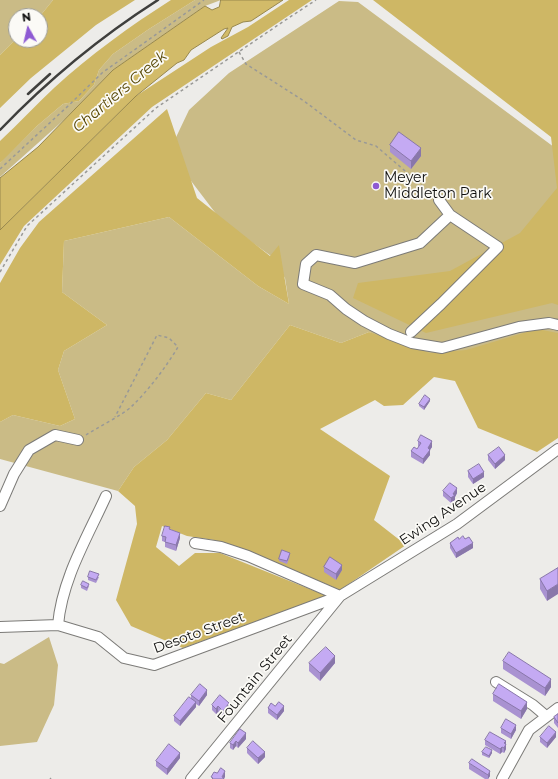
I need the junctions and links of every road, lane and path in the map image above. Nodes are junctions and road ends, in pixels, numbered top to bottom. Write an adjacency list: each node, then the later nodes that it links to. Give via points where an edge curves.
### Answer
1 (204, 0): 4 (path, via 102,73)
2 (316, 0): 3 (path)
3 (238, 52): 5 (path, via 246,64 304,101 356,140 376,146); 7 (path, via 156,108 27,226)
4 (0, 169)
5 (439, 200): 6 (street)
6 (450, 215): 9 (street, via 498,247); 10 (street, via 420,243 355,263 316,255 306,264 303,284 330,295 364,322)
7 (0, 272)
8 (558, 325): 11 (street, via 549,323 519,327 442,348)
9 (411, 332): 10 (street); 11 (street, via 414,331)
10 (389, 334): 11 (street)
11 (418, 344)
12 (115, 417): 12 (path, via 130,408 166,366 178,347 169,338 157,335); 13 (path)
13 (78, 440): 16 (street, via 55,435 29,450 14,474)
14 (558, 449): 18 (street, Ewing Avenue, via 457,524)
15 (106, 496): 19 (street, via 68,578 59,609)
16 (0, 506)
17 (195, 543): 18 (street, via 221,547 248,556)
18 (340, 596): 19 (street, Desoto Street, via 154,665 124,658 98,637); 24 (street, Fountain Street)
19 (58, 625): 20 (street, Desoto Street)
20 (0, 627)
21 (496, 682): 23 (street)
22 (558, 708): 23 (street)
23 (546, 716): 25 (street, via 529,730)
24 (191, 779)
25 (502, 779)

